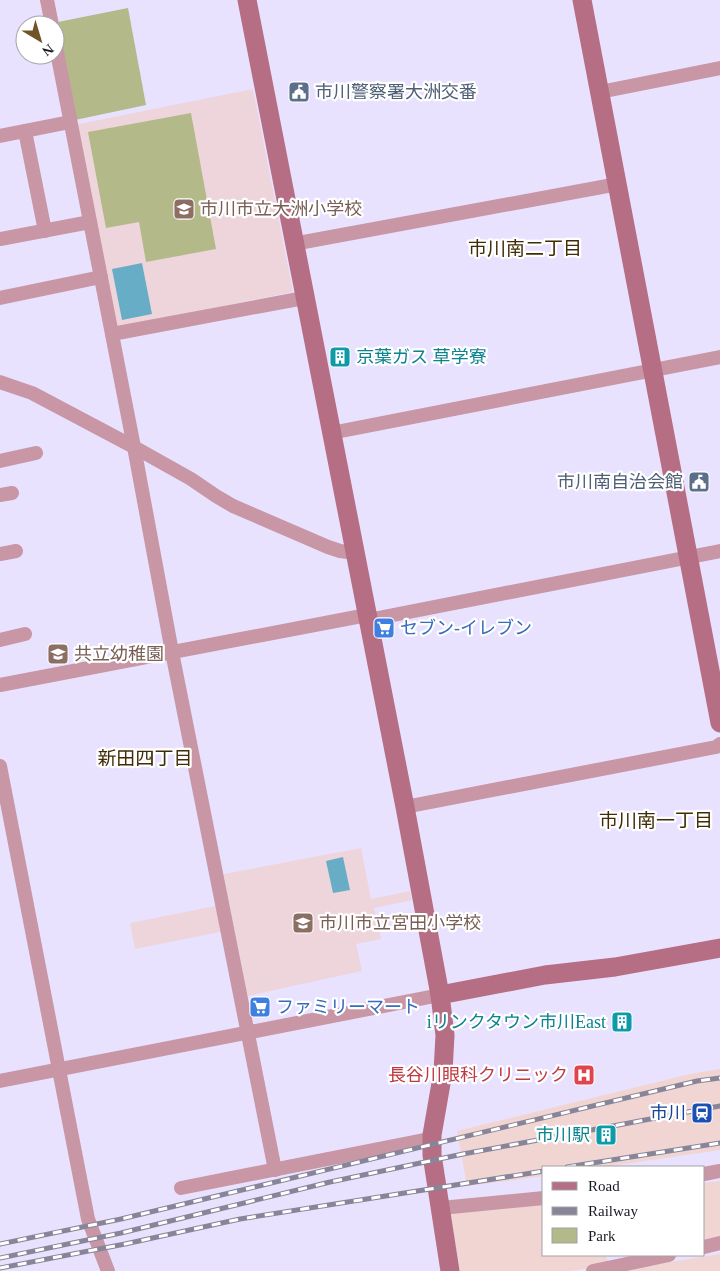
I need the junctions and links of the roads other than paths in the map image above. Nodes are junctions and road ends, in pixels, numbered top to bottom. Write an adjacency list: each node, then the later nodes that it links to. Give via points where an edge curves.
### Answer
1 (47, 0): 4 (street)
2 (246, 0): 15 (street)
3 (582, 0): 7 (street)
4 (50, 15)
5 (59, 65): 8 (street)
6 (720, 68): 7 (street)
7 (600, 92): 11 (street)
8 (70, 122): 9 (street); 12 (street)
9 (25, 131): 10 (street); 13 (street)
10 (0, 136)
11 (618, 184): 15 (street); 21 (street)
12 (90, 222): 13 (street); 16 (street)
13 (45, 231): 14 (street)
14 (0, 239)
15 (293, 244): 18 (street)
16 (101, 277): 17 (street); 19 (street)
17 (0, 298)
18 (304, 298): 19 (street); 23 (street)
19 (112, 334): 24 (street)
20 (720, 357): 21 (street)
21 (653, 370): 23 (street); 31 (street)
22 (0, 382): 24 (street, via 32,393)
23 (331, 433): 29 (street)
24 (134, 447): 29 (street, via 233,506 328,547); 35 (street)
25 (36, 453): 26 (street)
26 (0, 461)
27 (16, 551): 30 (street)
28 (720, 551): 31 (street)
29 (355, 553): 32 (street)
30 (0, 554)
31 (689, 557): 32 (street); 37 (street)
32 (368, 618): 35 (street); 40 (street)
33 (25, 634): 34 (street)
34 (0, 640)
35 (172, 652): 36 (street); 43 (street)
36 (0, 685)
37 (720, 723)
38 (720, 744): 40 (street)
39 (0, 766): 44 (street)
40 (406, 807): 42 (street)
41 (720, 948): 42 (street)
42 (440, 994): 43 (street); 52 (street, via 445,1043 432,1155)
43 (247, 1033): 44 (street); 47 (street)
44 (59, 1070): 45 (street); 57 (street, via 88,1218)
45 (0, 1081)
46 (424, 1140): 47 (street)
47 (275, 1170): 50 (street)
48 (720, 1171): 49 (street)
49 (705, 1174)
50 (181, 1188)
51 (542, 1198): 52 (street)
52 (441, 1208): 58 (street)
53 (720, 1243): 54 (street)
54 (705, 1247)
55 (663, 1256): 56 (street)
56 (615, 1264): 59 (street)
57 (108, 1271)
58 (450, 1271)
59 (593, 1271)

